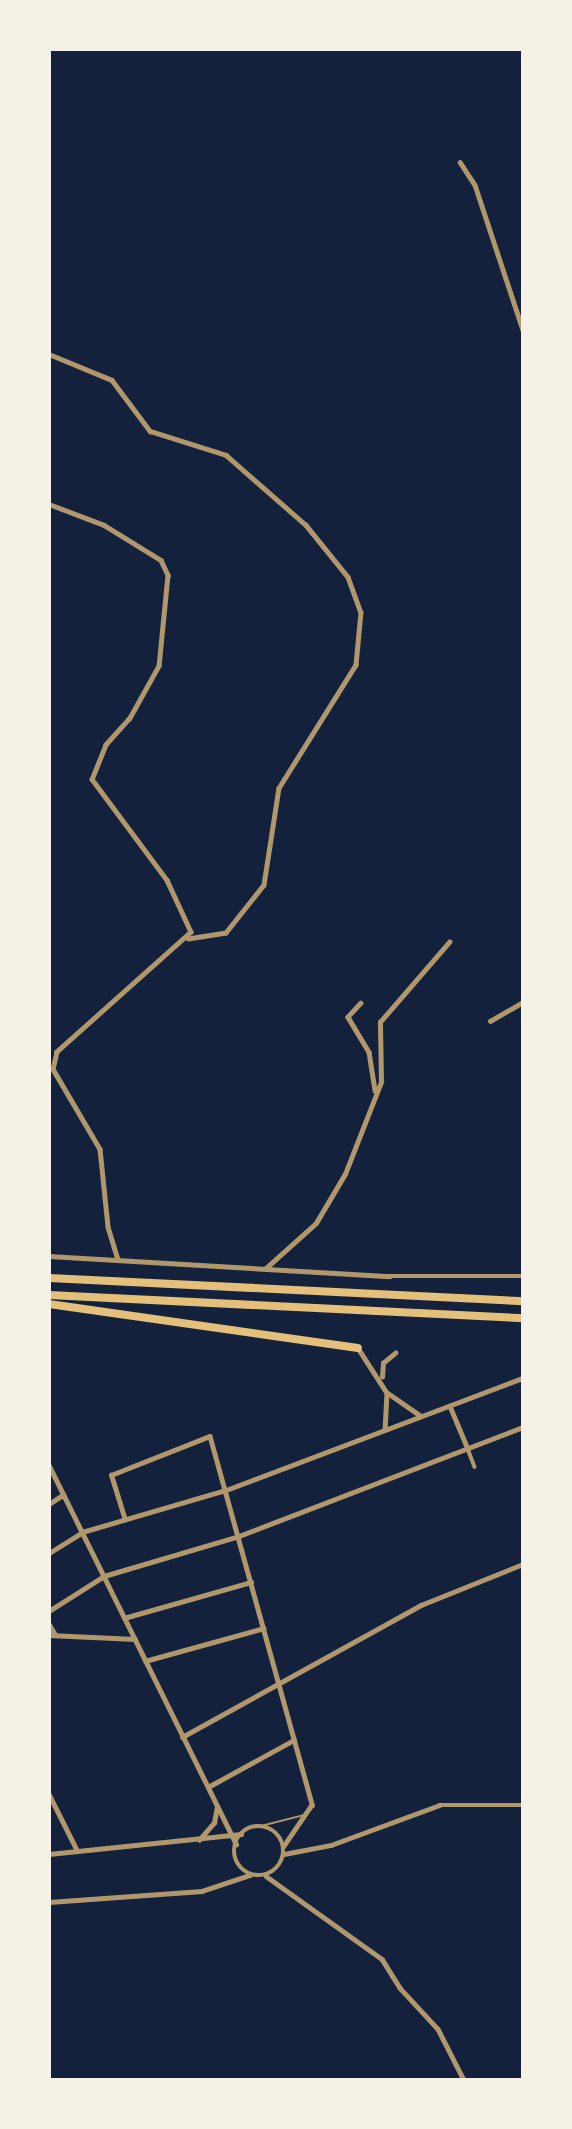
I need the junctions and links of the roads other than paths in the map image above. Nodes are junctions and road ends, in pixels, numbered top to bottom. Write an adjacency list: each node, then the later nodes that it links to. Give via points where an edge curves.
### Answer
1 (460, 162): 2 (street, via 475,184)
2 (523, 330)
3 (49, 354): 5 (street, via 112,380 150,431 226,455 306,525 348,577 361,612 356,665 279,788 264,885 226,933)
4 (49, 504): 5 (street, via 116,532 161,560 168,575 159,666 130,718 106,745 92,779 167,880 189,919)
5 (188, 939): 12 (street, via 57,1052 53,1069 100,1149 108,1227)
6 (449, 942): 10 (street, via 380,1022)
7 (523, 1002): 9 (street)
8 (361, 1003): 10 (street, via 348,1017 369,1052)
9 (490, 1021)
10 (375, 1092): 13 (street, via 325,1210)
11 (49, 1256): 12 (street)
12 (118, 1260): 13 (street)
13 (265, 1269): 14 (street)
14 (523, 1276)
15 (49, 1278): 17 (highway)
16 (49, 1294): 19 (highway)
17 (523, 1301)
18 (49, 1304): 20 (highway)
19 (523, 1318)
20 (358, 1348): 22 (street)
21 (395, 1353): 22 (street, via 383,1363)
22 (382, 1377): 24 (street)
23 (523, 1378): 25 (street)
24 (387, 1393): 26 (street); 28 (street)
25 (450, 1406): 26 (street); 29 (street)
26 (421, 1417): 28 (street)
27 (523, 1427): 29 (street)
28 (385, 1430): 32 (street)
29 (468, 1449): 31 (street); 37 (street)
30 (49, 1465): 33 (street)
31 (475, 1468)
32 (226, 1490): 35 (street); 35 (street, via 210,1436 111,1475); 37 (street)
33 (64, 1495): 34 (street); 36 (street)
34 (49, 1504)
35 (125, 1520): 36 (street)
36 (82, 1532): 38 (street); 40 (street)
37 (239, 1536): 40 (street); 41 (street)
38 (49, 1553)
39 (523, 1564): 49 (street, via 421,1605)
40 (104, 1576): 42 (street); 43 (street)
41 (251, 1582): 43 (street); 45 (street)
42 (49, 1611)
43 (124, 1618): 47 (street)
44 (49, 1624): 46 (street)
45 (264, 1628): 48 (street); 49 (street)
46 (52, 1635): 47 (street)
47 (135, 1639): 48 (street)
48 (145, 1661): 50 (street)
49 (278, 1681): 50 (street); 51 (street)
50 (182, 1737): 52 (street)
51 (294, 1741): 52 (street); 56 (street)
52 (208, 1787): 54 (street)
53 (49, 1794): 63 (street)
54 (217, 1805): 59 (street); 60 (street, via 214,1823)
55 (523, 1805): 65 (street, via 440,1805 331,1844)
56 (311, 1814): 57 (lane); 62 (street)
57 (257, 1827): 58 (street); 62 (street, via 274,1831)
58 (242, 1834): 59 (street); 61 (street)
59 (232, 1836): 60 (street); 61 (street)
60 (198, 1842): 63 (street)
61 (236, 1843): 66 (street, via 237,1862)
62 (284, 1846): 65 (street)
63 (77, 1850): 64 (street)
64 (49, 1854)
65 (284, 1854): 67 (street)
66 (250, 1875): 67 (street); 68 (street, via 202,1891)
67 (266, 1876): 69 (street, via 383,1959 400,1989 439,2029)
68 (49, 1902)
69 (464, 2080)

